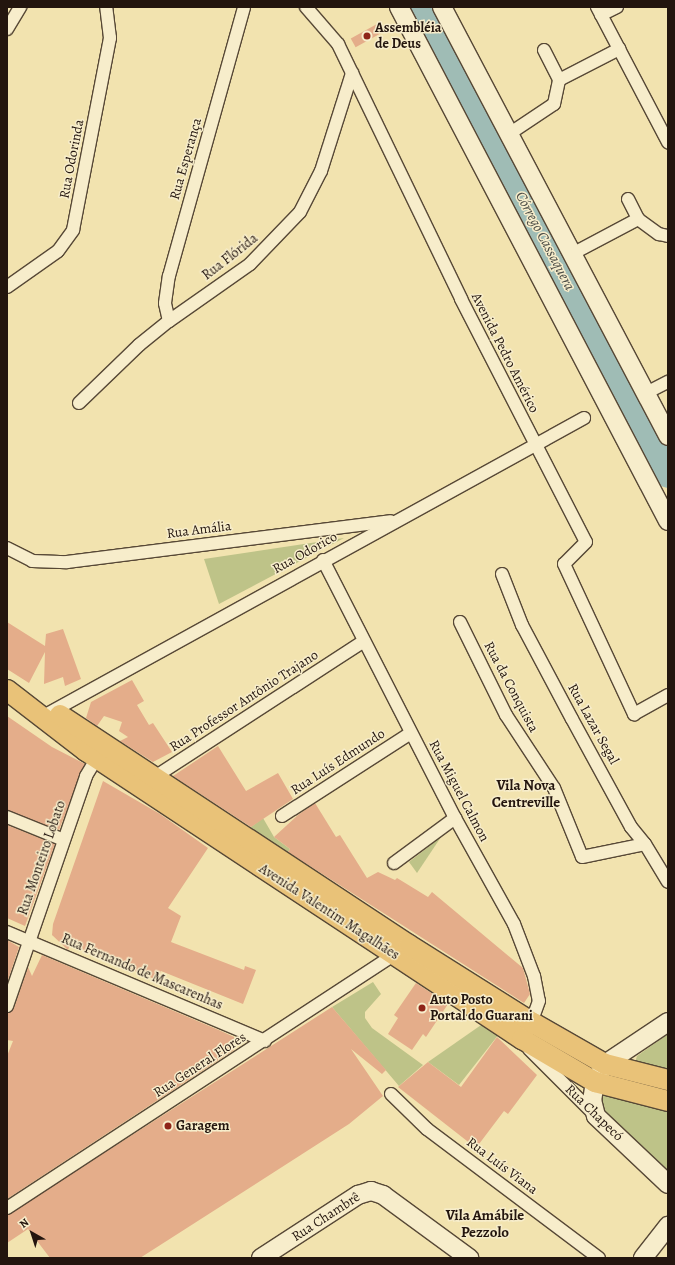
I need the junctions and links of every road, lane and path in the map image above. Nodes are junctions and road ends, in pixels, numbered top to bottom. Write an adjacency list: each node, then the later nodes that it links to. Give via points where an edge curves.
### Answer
1 (20, 7): 9 (street)
2 (106, 7): 20 (street, Rua Odorinda, via 110,38 73,230 58,251)
3 (244, 7): 21 (street, Rua Esperança, via 168,276 165,303)
4 (306, 7): 12 (street, Avenida Pedro Américo, via 338,44)
5 (399, 7): 29 (main road)
6 (442, 7): 14 (main road)
7 (617, 7): 8 (street)
8 (599, 11): 10 (street)
9 (7, 29)
10 (619, 49): 13 (street); 15 (street)
11 (544, 50): 13 (street)
12 (352, 73): 21 (street, Rua Flórida, via 321,171 300,212 250,264); 27 (street, Avenida Pedro Américo)
13 (559, 80): 14 (street, via 554,104)
14 (509, 134): 19 (main road)
15 (668, 142)
16 (628, 199): 17 (street)
17 (638, 218): 18 (street, via 659,234); 19 (street)
18 (668, 236)
19 (572, 254): 23 (main road)
20 (7, 288)
21 (169, 321): 24 (street, Rua Flórida)
22 (668, 382): 23 (street)
23 (646, 393): 26 (main road)
24 (80, 403)
25 (584, 418): 27 (street, Rua Odorico)
26 (668, 436)
27 (535, 445): 28 (street, Rua Odorico); 36 (street, Avenida Pedro Américo, via 586,542 564,564 634,714)
28 (398, 520): 30 (street, Rua Amália, via 66,562 32,561); 31 (street, Rua Odorico)
29 (668, 521)
30 (7, 548)
31 (323, 560): 34 (street, Rua Miguel Calmon); 37 (street, Rua Odorico)
32 (502, 574): 45 (street, Rua Lazar Segal, via 525,630 631,827)
33 (460, 622): 45 (street, Rua da Conquista, via 506,715 554,788 582,856)
34 (364, 641): 38 (street, Rua Miguel Calmon); 40 (street, Rua Professor Antônio Trajano)
35 (7, 688): 37 (main road, Avenida Valentim Magalhães)
36 (668, 695)
37 (48, 714): 39 (main road, Avenida Valentim Magalhães)
38 (411, 733): 41 (street, Rua Luís Edmundo); 43 (street, Rua Miguel Calmon)
39 (101, 752): 40 (main road, Avenida Valentim Magalhães); 44 (street, Rua Monteiro Lobato, via 86,776)
40 (147, 782): 50 (main road, Avenida Valentim Magalhães)
41 (282, 816)
42 (7, 817): 44 (street)
43 (455, 818): 46 (street); 53 (street, Rua Miguel Calmon, via 514,924 534,976 539,1001)
44 (64, 840): 49 (street, Rua Monteiro Lobato)
45 (645, 844): 47 (street, Rua Lazar Segal)
46 (394, 863)
47 (668, 882)
48 (7, 932): 49 (street, Rua Fernando de Mascarenhas)
49 (30, 941): 51 (street, Rua Monteiro Lobato); 55 (street, Rua Fernando de Mascarenhas)
50 (401, 950): 53 (main road, Avenida Valentim Magalhães); 54 (main road, Avenida Valentim Magalhães); 55 (street, Rua General Flores)
51 (7, 1006)
52 (668, 1022): 56 (main road)
53 (533, 1023): 54 (street, Rua Miguel Calmon); 56 (main road, Avenida Valentim Magalhães)
54 (522, 1039): 58 (main road, Avenida Valentim Magalhães); 61 (street, Rua Chapecó, via 531,1052)
55 (265, 1041): 63 (street, Rua General Flores)
56 (605, 1064): 57 (main road, Avenida Valentim Magalhães); 58 (main road)
57 (668, 1080)
58 (595, 1082): 60 (main road, Avenida Valentim Magalhães); 61 (main road, via 592,1100)
59 (391, 1094): 67 (street, Rua Luís Viana, via 427,1129)
60 (668, 1101)
61 (596, 1116): 62 (main road, Rua Chapecó)
62 (668, 1183)
63 (7, 1208)
64 (668, 1226): 68 (main road)
65 (261, 1258): 66 (main road, Rua Chambrê, via 358,1195 371,1190 383,1195)
66 (469, 1258)
67 (599, 1258)
68 (643, 1258)

